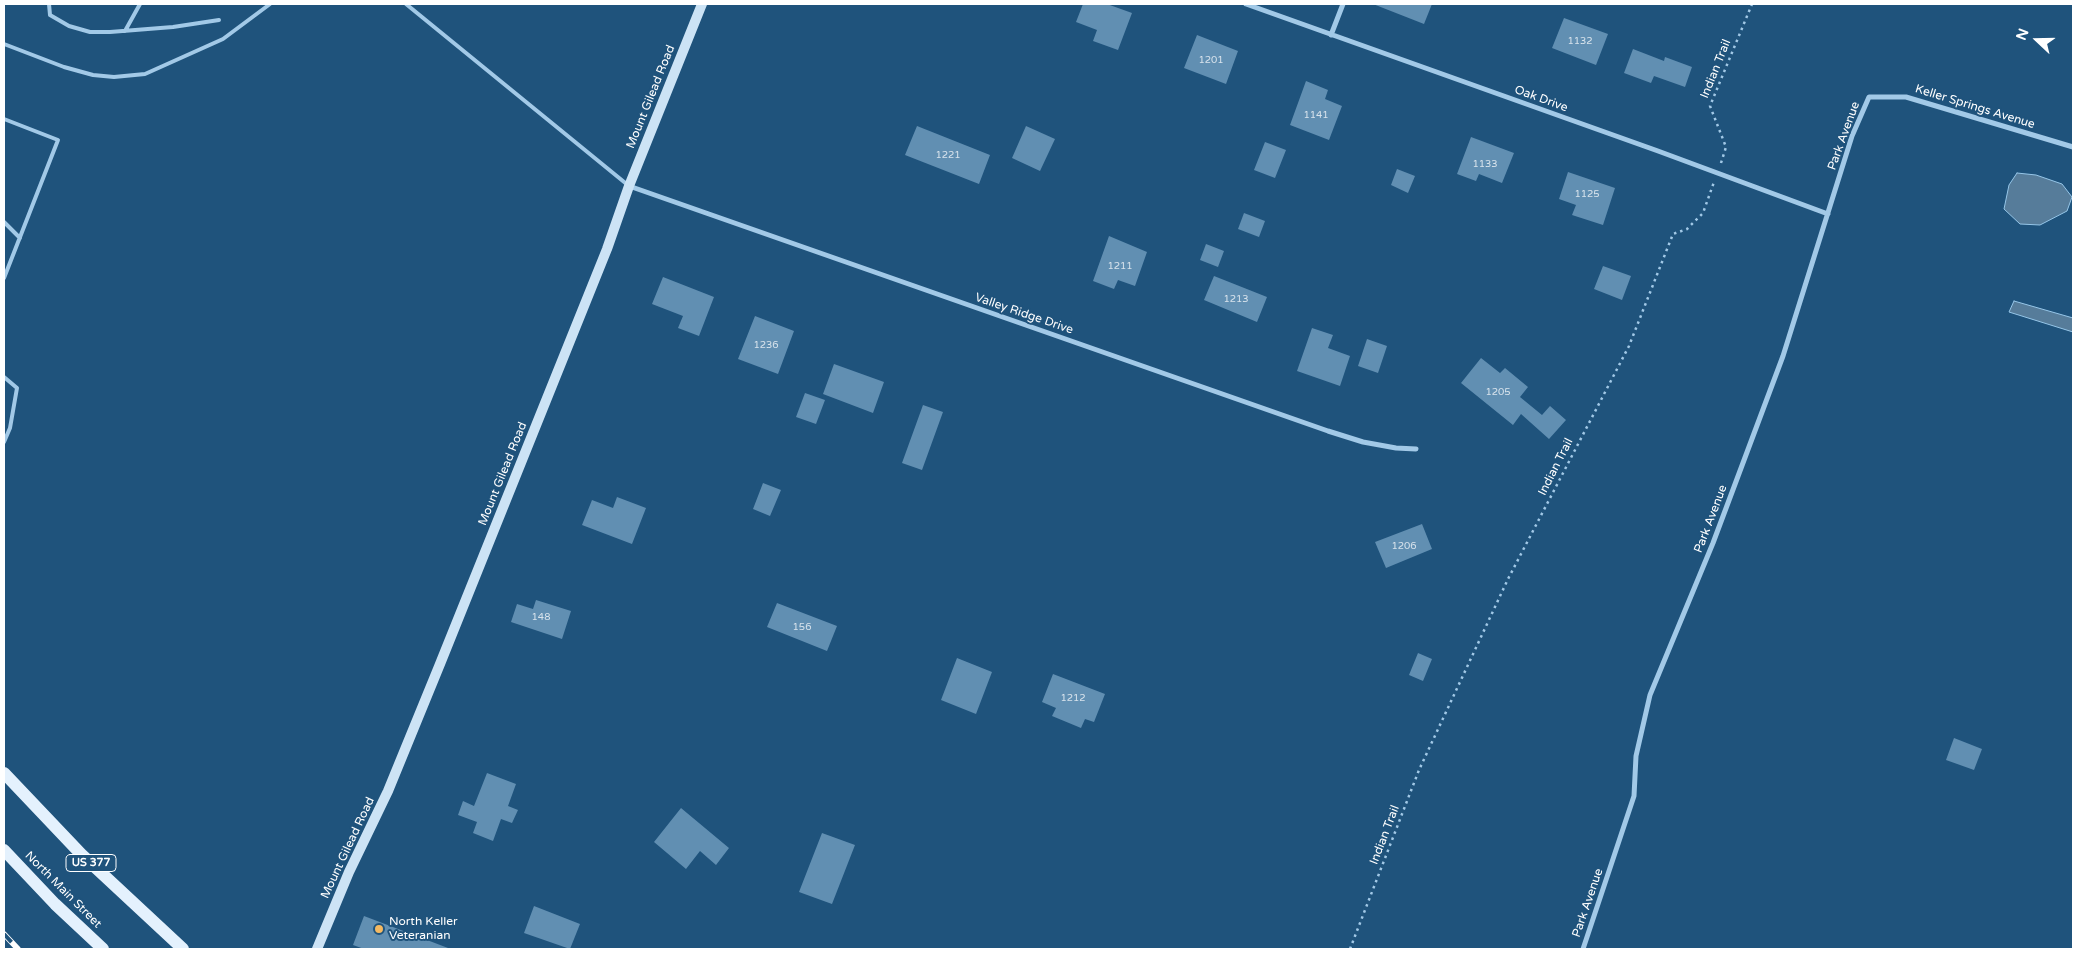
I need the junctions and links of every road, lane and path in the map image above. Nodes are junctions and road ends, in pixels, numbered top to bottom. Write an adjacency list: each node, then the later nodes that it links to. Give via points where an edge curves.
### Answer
1 (49, 4): 10 (lane, via 50,15 69,26 90,32)
2 (140, 4): 10 (lane)
3 (269, 4): 12 (lane, via 222,38 145,74 93,75)
4 (406, 4): 17 (lane)
5 (702, 4): 17 (main road, Mount Gilead Road)
6 (1246, 4): 11 (street, Oak Drive)
7 (1343, 4): 11 (street)
8 (1752, 4): 16 (path, Indian Trail, via 1710,106 1726,147)
9 (218, 20): 10 (lane)
10 (125, 31)
11 (1331, 35): 16 (street, Oak Drive)
12 (4, 44)
13 (1868, 97): 15 (street, Keller Springs Avenue, via 1906,97); 18 (street, Park Avenue, via 1852,136)
14 (4, 119): 20 (lane, via 58,140)
15 (2073, 147)
16 (1718, 173): 18 (street, Oak Drive); 30 (path, Indian Trail, via 1703,213 1687,229 1673,234 1629,346 1508,579 1419,770)
17 (629, 186): 24 (street, Valley Ridge Drive, via 1328,431 1363,442); 29 (main road, Mount Gilead Road, via 607,249 403,755)
18 (1828, 214): 31 (street, Park Avenue, via 1783,356 1713,543 1650,695 1636,756 1634,796)
19 (4, 222): 20 (lane)
20 (20, 238): 21 (lane)
21 (4, 278)
22 (4, 376): 23 (lane, via 17,388 10,428)
23 (4, 442)
24 (1416, 449)
25 (4, 773): 28 (main road, US 377, via 81,854)
26 (4, 850): 27 (main road, North Main Street)
27 (103, 949)
28 (183, 949)
29 (317, 949)
30 (1350, 949)
31 (1583, 949)

